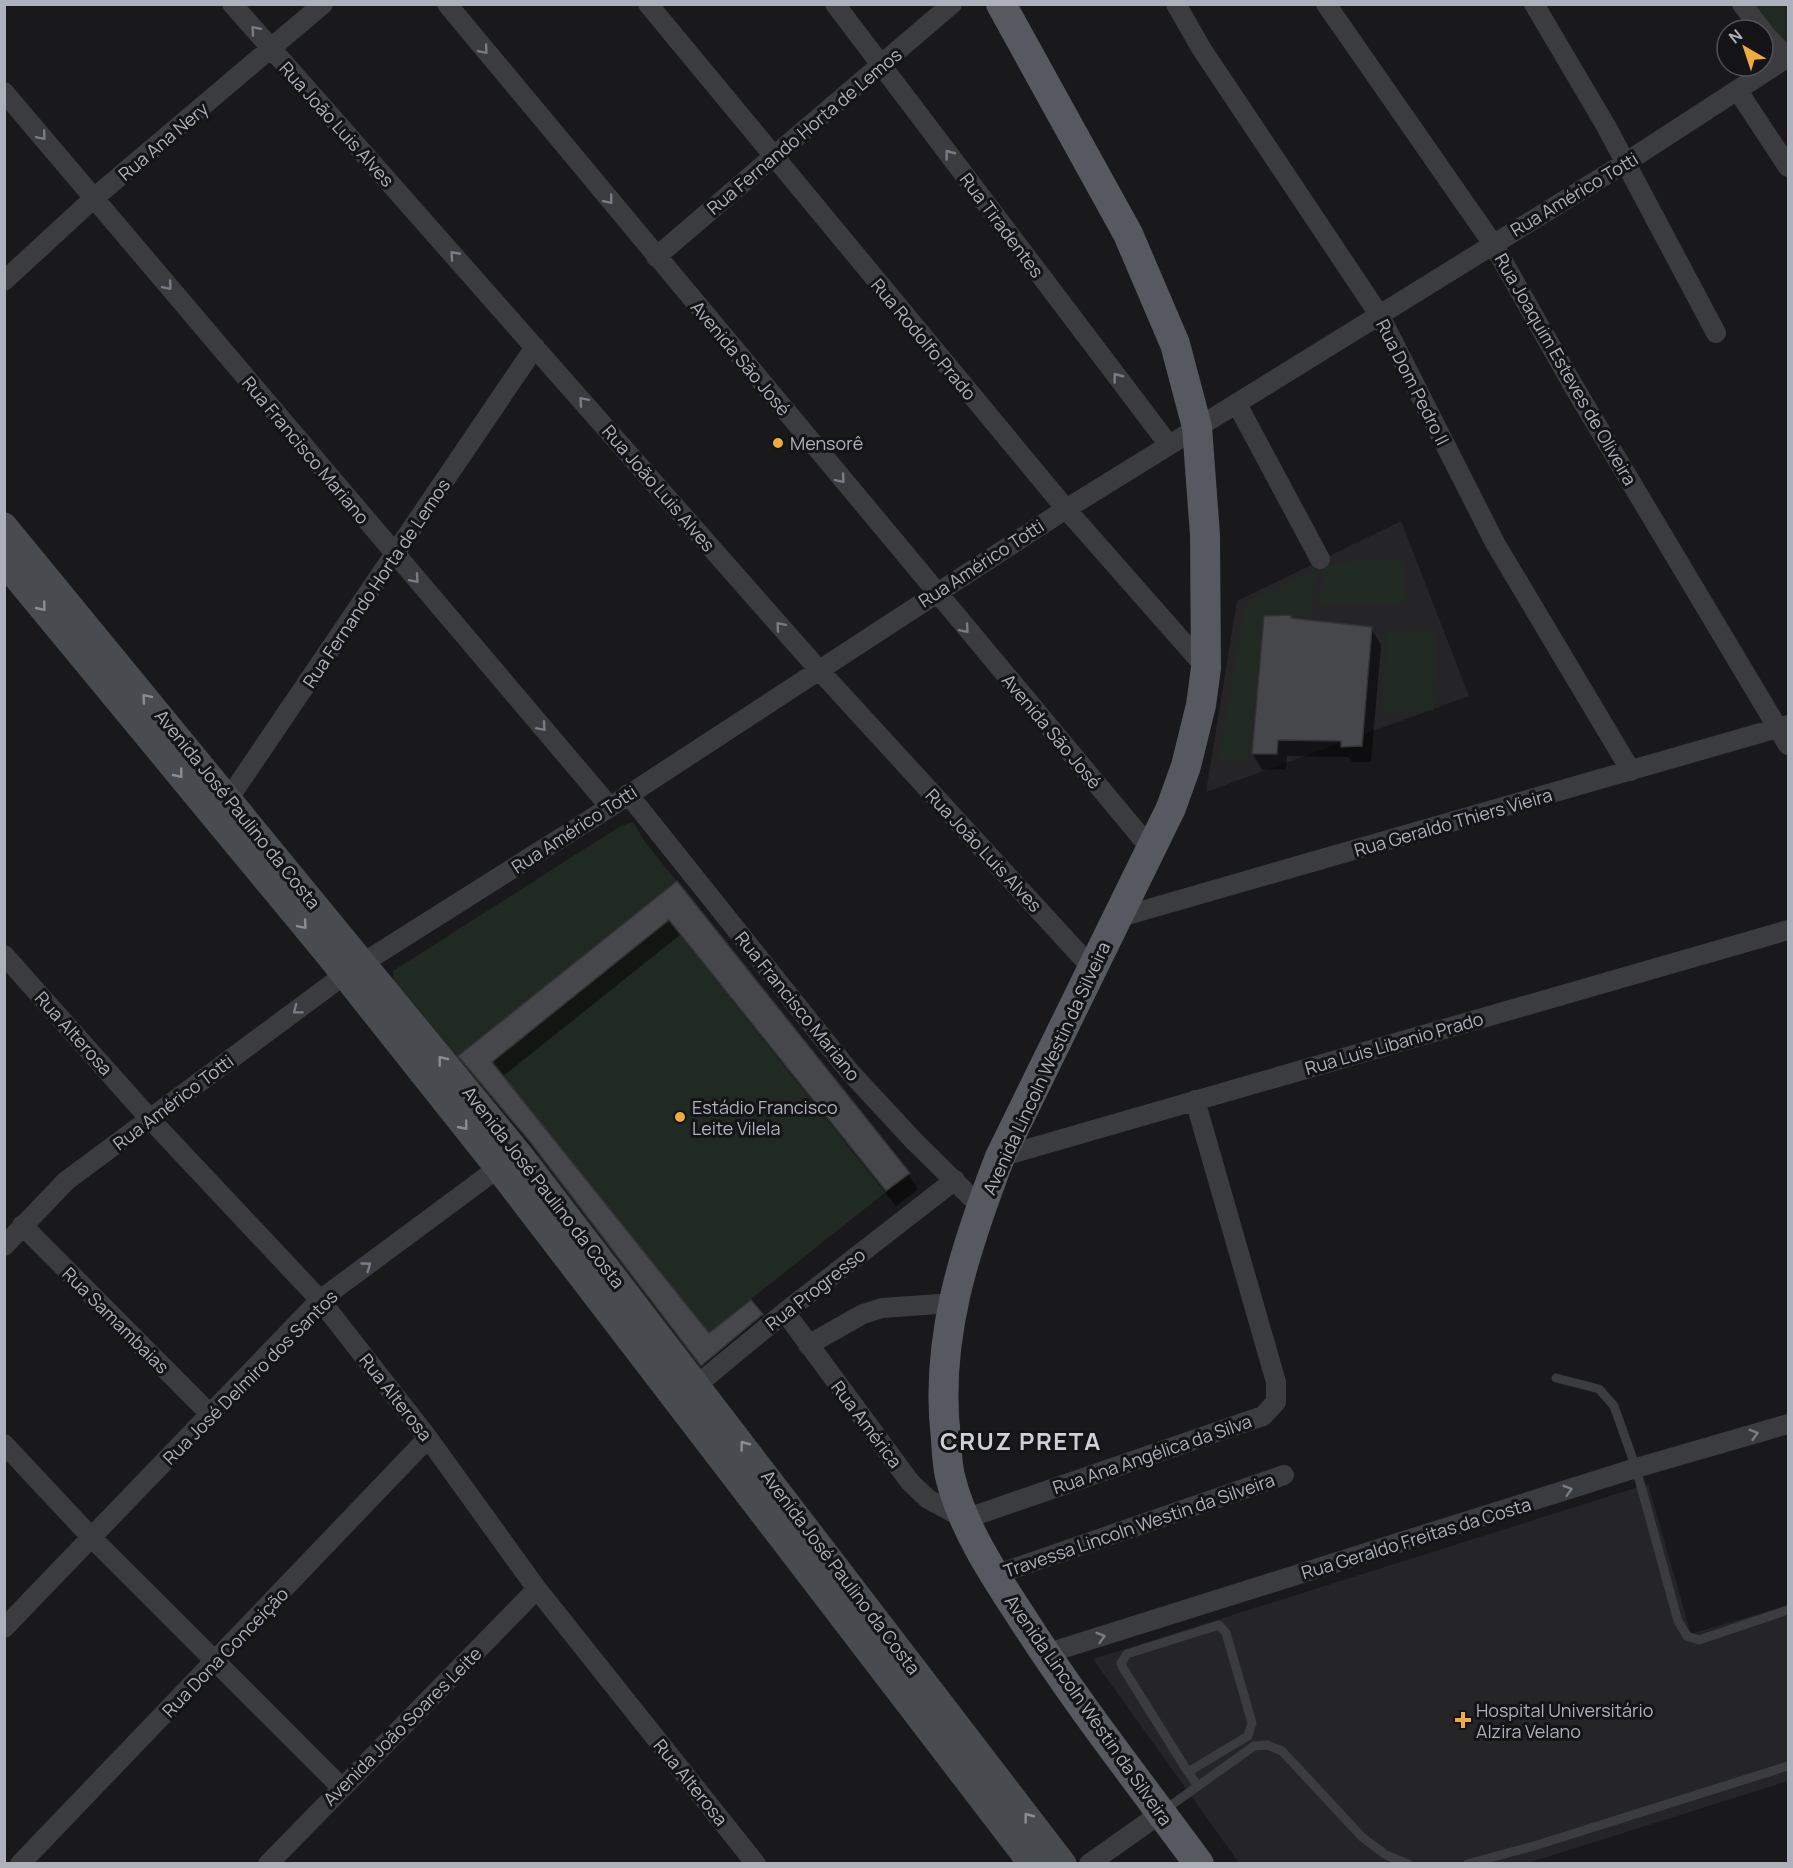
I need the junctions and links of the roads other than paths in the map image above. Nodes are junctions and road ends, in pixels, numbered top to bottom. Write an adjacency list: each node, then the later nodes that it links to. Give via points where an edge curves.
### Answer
1 (232, 4): 14 (street, Rua João Luis Alves, one-way to 1)
2 (323, 4): 14 (street, Rua Ana Nery)
3 (447, 4): 24 (street, Avenida São José, one-way to 24)
4 (648, 4): 19 (street, Rua Rodolfo Prado)
5 (835, 4): 16 (street, Rua Tiradentes)
6 (952, 4): 16 (street, Rua Fernando Horta de Lemos)
7 (1001, 4): 30 (main road, Avenida Lincoln Westin da Silveira, via 1128,234 1174,344)
8 (1176, 4): 26 (street, Rua Dom Pedro II, via 1201,48)
9 (1326, 4): 23 (street, Rua Joaquim Esteves de Oliveira)
10 (1534, 4): 20 (street)
11 (1742, 4): 12 (street)
12 (1752, 18)
13 (1775, 44): 15 (street)
14 (272, 50): 22 (street, Rua Ana Nery); 28 (street, Rua João Luis Alves, one-way to 14)
15 (1788, 58): 17 (street, Rua Américo Totti)
16 (882, 66): 19 (street, Rua Fernando Horta de Lemos); 31 (street, Rua Tiradentes, one-way to 16)
17 (1738, 91): 20 (street, Rua Américo Totti); 21 (street)
18 (4, 92): 22 (street, Rua Francisco Mariano, one-way to 22)
19 (773, 157): 24 (street, Rua Fernando Horta de Lemos); 32 (street, Rua Rodolfo Prado)
20 (1625, 163): 23 (street, Rua Américo Totti); 27 (street)
21 (1788, 168)
22 (94, 198): 25 (street, Rua Ana Nery); 34 (street, Rua Francisco Mariano, one-way to 34)
23 (1493, 244): 26 (street, Rua Américo Totti); 40 (street, Rua Joaquim Esteves de Oliveira, via 1574,387)
24 (656, 257): 37 (street, Avenida São José, one-way to 37)
25 (4, 281)
26 (1380, 316): 29 (street, Rua Américo Totti); 42 (street, Rua Dom Pedro II, via 1495,543)
27 (1716, 333)
28 (535, 347): 34 (street, Rua Fernando Horta de Lemos); 39 (street, Rua João Luis Alves, one-way to 28)
29 (1237, 404): 30 (street, Rua Américo Totti); 35 (street)
30 (1197, 426): 31 (street, Rua Américo Totti); 38 (main road, Avenida Lincoln Westin da Silveira, via 1205,535)
31 (1169, 445): 32 (street, Rua Américo Totti)
32 (1066, 509): 37 (street, Rua Américo Totti); 38 (street, Rua Rodolfo Prado)
33 (4, 526): 44 (main road, Avenida José Paulino da Costa, one-way to 33)
34 (395, 556): 44 (street, Rua Fernando Horta de Lemos); 45 (street, Rua Francisco Mariano, one-way to 45)
35 (1320, 559)
36 (4, 562): 44 (main road, Avenida José Paulino da Costa, one-way to 44)
37 (935, 593): 39 (street, Rua Américo Totti); 46 (street, Avenida São José, one-way to 46)
38 (1206, 668): 46 (main road, Avenida Lincoln Westin da Silveira, via 1186,766)
39 (819, 670): 43 (street, Rua Américo Totti); 50 (street, Rua João Luis Alves)
40 (1783, 726): 41 (street, Rua Joaquim Esteves de Oliveira); 42 (street, Rua Geraldo Thiers Vieira)
41 (1788, 745)
42 (1631, 771): 47 (street, Rua Geraldo Thiers Vieira)
43 (627, 795): 45 (street, Rua Américo Totti); 56 (street, Rua Francisco Mariano, via 806,1021)
44 (220, 806): 51 (main road, Avenida José Paulino da Costa)
45 (610, 807): 51 (street, Rua Américo Totti)
46 (1151, 849): 47 (main road, Avenida Lincoln Westin da Silveira)
47 (1117, 918): 50 (main road, Avenida Lincoln Westin da Silveira)
48 (1788, 930): 52 (street, Rua Luis Libanio Prado)
49 (4, 955): 53 (street, Rua Alterosa)
50 (1091, 967): 54 (main road, Avenida Lincoln Westin da Silveira)
51 (354, 969): 53 (street, Rua Américo Totti, one-way to 53); 55 (main road, Avenida José Paulino da Costa)
52 (1195, 1100): 54 (street, Rua Luis Libanio Prado); 72 (street, Rua Ana Angélica da Silva, via 1275,1382 1276,1402 1271,1410 1248,1422)
53 (150, 1119): 58 (street, Rua Américo Totti, via 66,1181); 60 (street, Rua Alterosa)
54 (1000, 1157): 57 (main road, Avenida Lincoln Westin da Silveira)
55 (508, 1161): 60 (street, Rua José Delmiro dos Santos, one-way to 55); 65 (main road, Avenida José Paulino da Costa)
56 (954, 1180): 57 (street, Rua Francisco Mariano); 62 (street, Rua Progresso)
57 (981, 1208): 61 (main road, Avenida Lincoln Westin da Silveira)
58 (22, 1225): 59 (street, Rua Américo Totti); 66 (street, Rua Samambaias)
59 (4, 1246)
60 (320, 1300): 66 (street, Rua José Delmiro dos Santos); 68 (street, Rua Alterosa)
61 (952, 1302): 63 (street, via 882,1308 863,1314); 72 (main road, Avenida Lincoln Westin da Silveira, via 945,1344 944,1424 950,1479)
62 (785, 1312): 63 (street, Rua América); 65 (street, Rua Progresso)
63 (808, 1345): 72 (street, Rua América, via 910,1482 928,1499)
64 (1556, 1378): 70 (lane, via 1591,1386 1608,1396)
65 (688, 1393): 88 (main road, Avenida José Paulino da Costa); 89 (main road, Avenida José Paulino da Costa, one-way to 65)
66 (210, 1414): 73 (street, Rua José Delmiro dos Santos)
67 (1788, 1424): 70 (street, Rua Geraldo Freitas da Costa, one-way to 67)
68 (428, 1438): 75 (street, Rua Alterosa); 79 (street, Rua Dona Conceição)
69 (4, 1444): 73 (street)
70 (1636, 1468): 76 (lane, via 1678,1621 1687,1636 1699,1640 1715,1636); 78 (street, Rua Geraldo Freitas da Costa, one-way to 70)
71 (1284, 1475): 74 (street, Travessa Lincoln Westin da Silveira)
72 (965, 1519): 74 (main road, Avenida Lincoln Westin da Silveira)
73 (92, 1538): 77 (street, Rua José Delmiro dos Santos); 79 (street)
74 (995, 1575): 78 (main road, Avenida Lincoln Westin da Silveira)
75 (537, 1589): 83 (street, Avenida João Soares Leite); 87 (street, Rua Alterosa)
76 (1788, 1610)
77 (4, 1628)
78 (1045, 1654): 84 (main road, Avenida Lincoln Westin da Silveira)
79 (216, 1662): 83 (street); 85 (street, Rua Dona Conceição)
80 (1788, 1766): 93 (lane, via 1534,1846)
81 (1188, 1772): 81 (lane, via 1121,1663 1127,1654 1219,1625 1226,1633 1252,1730); 82 (lane)
82 (1198, 1786): 84 (lane); 92 (lane, via 1254,1746 1268,1745 1282,1751 1362,1837 1386,1855)
83 (341, 1787): 86 (street, Avenida João Soares Leite)
84 (1161, 1813): 90 (street); 91 (main road, Avenida Lincoln Westin da Silveira)
85 (20, 1863)
86 (268, 1863)
87 (756, 1863)
88 (1032, 1863)
89 (1063, 1863)
90 (1089, 1863)
91 (1199, 1863)
92 (1408, 1863)
93 (1467, 1863)

